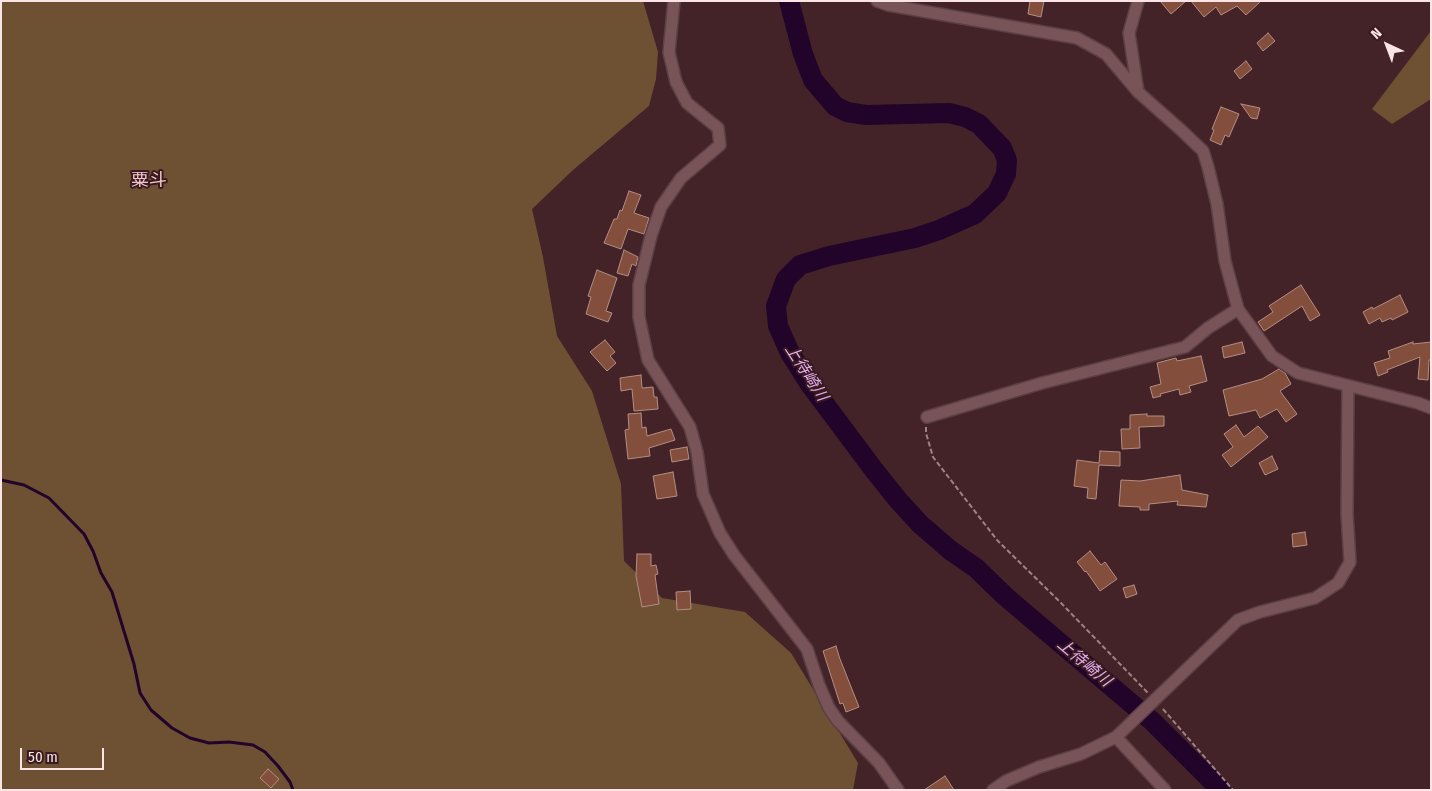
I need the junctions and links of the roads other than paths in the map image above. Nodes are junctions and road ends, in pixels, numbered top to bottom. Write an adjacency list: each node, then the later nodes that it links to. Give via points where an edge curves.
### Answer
1 (674, 1): 10 (street, via 669,52 676,82 687,103 718,128 720,145 681,178 661,207 651,236 639,285 639,317 648,360 690,427 703,494 720,533 807,649 833,714)
2 (877, 1): 4 (street, via 1077,38 1106,54)
3 (1138, 1): 4 (street, via 1129,33)
4 (1138, 92): 5 (street, via 1203,151 1217,204 1225,262)
5 (1238, 308): 6 (street, via 1272,356 1298,373); 8 (street, via 1185,347 1042,383)
6 (1348, 386): 7 (street); 9 (street, via 1350,562 1338,583 1314,598 1238,620)
7 (1431, 408)
8 (927, 417)
9 (1116, 737): 11 (street, via 1082,754 1039,766); 12 (street)
10 (898, 790)
11 (993, 790)
12 (1165, 790)

